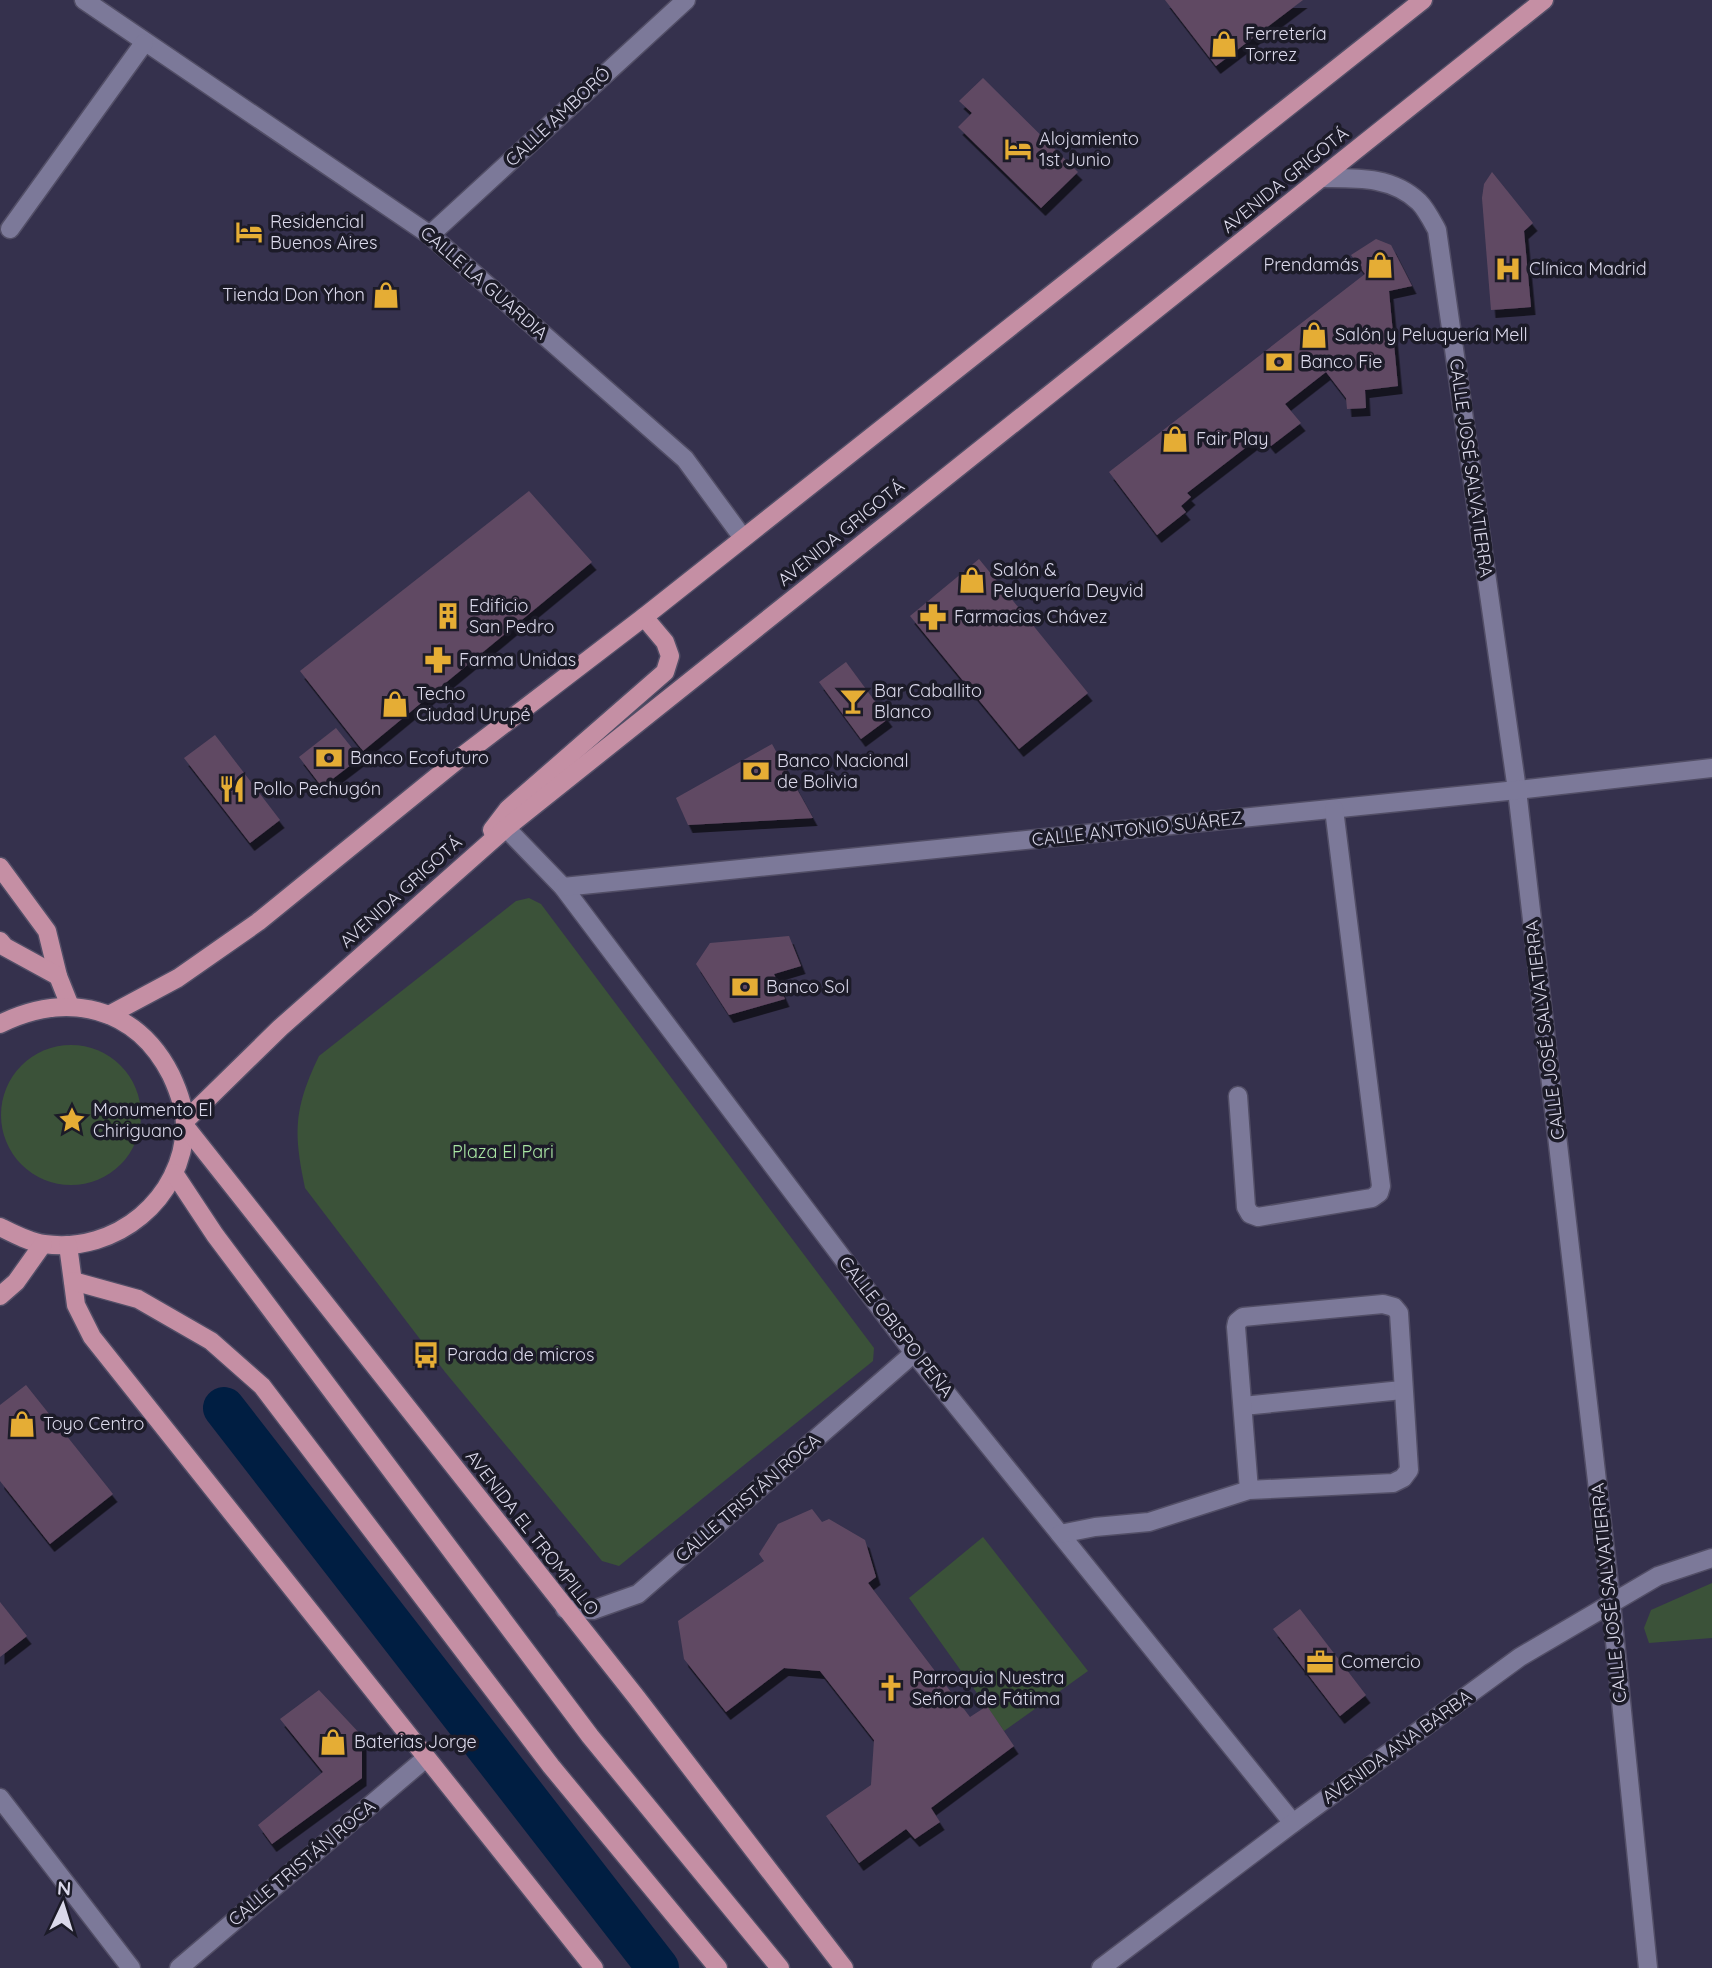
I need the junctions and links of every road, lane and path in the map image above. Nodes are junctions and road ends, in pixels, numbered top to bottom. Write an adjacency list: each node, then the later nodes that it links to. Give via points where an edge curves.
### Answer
1 (84, 0): 5 (street, CALLE LA GUARDIA)
2 (685, 0): 8 (street, CALLE AMBORÓ)
3 (1423, 0): 9 (main road)
4 (1544, 0): 6 (main road, AVENIDA GRIGOTÁ)
5 (144, 43): 7 (street); 8 (street, CALLE LA GUARDIA)
6 (1322, 178): 12 (street, CALLE JOSÉ SALVATIERRA, via 1371,178 1397,187 1419,202 1437,230); 14 (main road, AVENIDA GRIGOTÁ)
7 (10, 229)
8 (430, 234): 9 (street, CALLE LA GUARDIA, via 685,459)
9 (743, 538): 10 (main road)
10 (644, 617): 15 (main road, via 665,642 670,656 665,672 508,809); 21 (main road, via 461,757 258,922 178,978)
11 (1712, 768): 12 (street, CALLE ANTONIO SUÁREZ)
12 (1517, 790): 13 (street, CALLE ANTONIO SUÁREZ); 37 (street, CALLE JOSÉ SALVATIERRA)
13 (1334, 808): 17 (street, CALLE ANTONIO SUÁREZ); 23 (street, via 1379,1193 1372,1198 1258,1217 1250,1214)
14 (506, 828): 15 (main road, AVENIDA GRIGOTÁ); 17 (street, CALLE OBISPO PEÑA)
15 (475, 853): 24 (main road, AVENIDA GRIGOTÁ, via 271,1036)
16 (0, 867): 19 (main road, via 47,931)
17 (563, 887): 31 (street, CALLE OBISPO PEÑA)
18 (0, 941): 19 (main road)
19 (58, 976): 20 (main road)
20 (69, 1006): 21 (main road); 22 (main road, via 44,1007)
21 (110, 1015): 24 (main road, via 140,1034 163,1059 177,1088)
22 (0, 1024)
23 (1238, 1096)
24 (185, 1124): 25 (main road); 38 (main road, AVENIDA EL TROMPILLO)
25 (174, 1173): 28 (main road, via 164,1192 134,1222 103,1239); 47 (main road, via 215,1235 590,1736)
26 (0, 1227): 27 (main road)
27 (43, 1244): 28 (main road); 30 (main road)
28 (68, 1245): 29 (main road)
29 (74, 1281): 39 (main road, via 76,1305 92,1337); 46 (main road, via 138,1299 211,1341 262,1386 551,1766)
30 (0, 1296)
31 (914, 1353): 35 (street, CALLE OBISPO PEÑA); 38 (street, CALLE TRISTÁN ROCA, via 638,1594 593,1610)
32 (1402, 1390): 33 (street); 33 (street, via 1399,1313 1394,1307 1383,1304 1243,1317 1236,1327); 34 (street, via 1409,1470 1403,1478 1393,1483)
33 (1243, 1406): 34 (street)
34 (1249, 1490): 35 (street, via 1149,1522)
35 (1060, 1534): 41 (street, CALLE OBISPO PEÑA)
36 (1712, 1558): 37 (street, AVENIDA ANA BARBA, via 1658,1576)
37 (1611, 1602): 41 (street, AVENIDA ANA BARBA, via 1520,1657); 51 (street, CALLE JOSÉ SALVATIERRA)
38 (565, 1609): 42 (main road, AVENIDA EL TROMPILLO)
39 (426, 1758): 44 (street, CALLE TRISTÁN ROCA); 45 (main road)
40 (0, 1798): 43 (street)
41 (1293, 1823): 50 (street, AVENIDA ANA BARBA)
42 (815, 1930): 48 (main road); 49 (main road, AVENIDA EL TROMPILLO)
43 (131, 1968)
44 (179, 1968)
45 (594, 1968)
46 (718, 1968)
47 (780, 1968)
48 (828, 1968)
49 (844, 1968)
50 (1101, 1968)
51 (1648, 1968)

